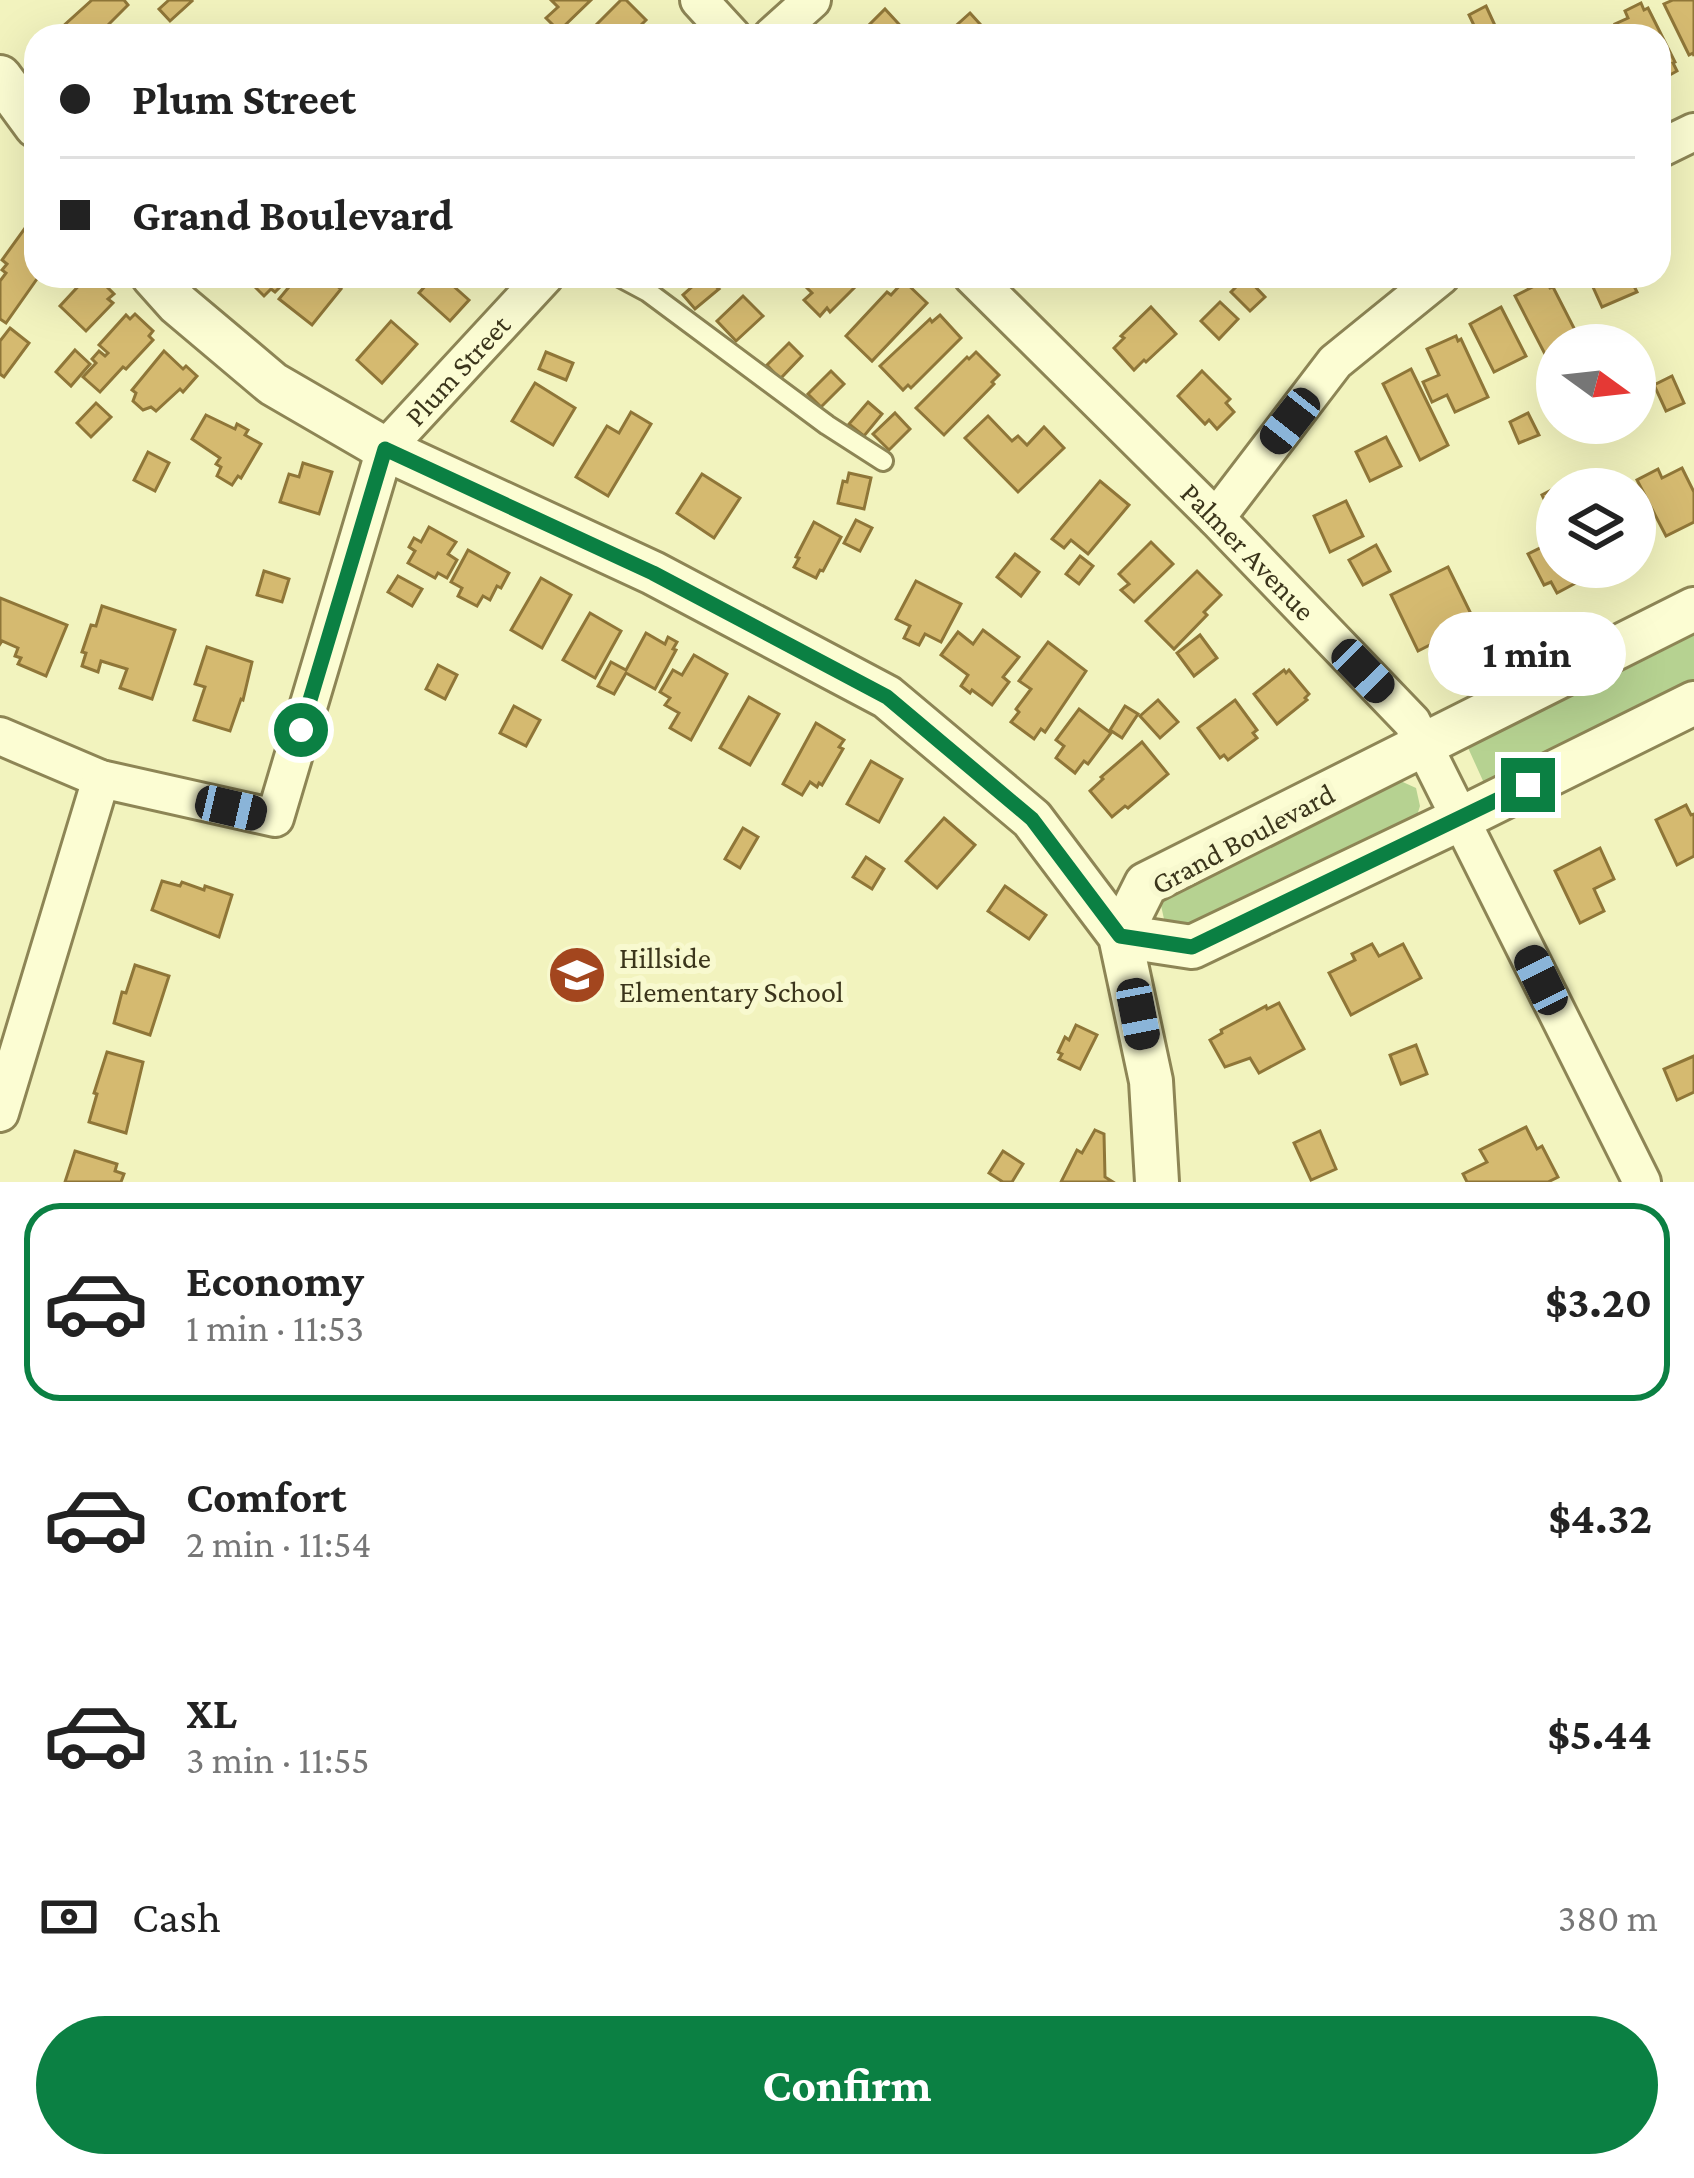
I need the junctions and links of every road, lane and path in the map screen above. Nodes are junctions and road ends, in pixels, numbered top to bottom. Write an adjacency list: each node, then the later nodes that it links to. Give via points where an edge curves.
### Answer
1 (699, 0): 3 (street)
2 (812, 0): 4 (street)
3 (721, 24)
4 (785, 24)
5 (0, 77): 6 (street)
6 (24, 110)
7 (163, 288): 12 (street, via 273,384)
8 (534, 288): 12 (street, Plum Street)
9 (640, 288): 13 (lane)
10 (984, 288): 14 (street, Palmer Avenue)
11 (1427, 288): 14 (street, via 1335,362)
12 (385, 449): 19 (street, Plum Street, via 275,818); 21 (street, via 653,573 887,697 1032,819)
13 (884, 461)
14 (1216, 518): 18 (street, Palmer Avenue, via 1412,722)
15 (1694, 609): 18 (street, Grand Boulevard)
16 (1694, 703): 20 (street, Grand Boulevard)
17 (0, 736): 19 (street)
18 (1425, 746): 20 (street, Palmer Avenue); 21 (street, Grand Boulevard, via 1146,884)
19 (101, 778): 22 (street)
20 (1460, 819): 21 (street, Grand Boulevard, via 1192,947); 24 (street, Palmer Avenue)
21 (1120, 936): 23 (street, via 1151,1081)
22 (0, 1113)
23 (1157, 1182)
24 (1642, 1182)

